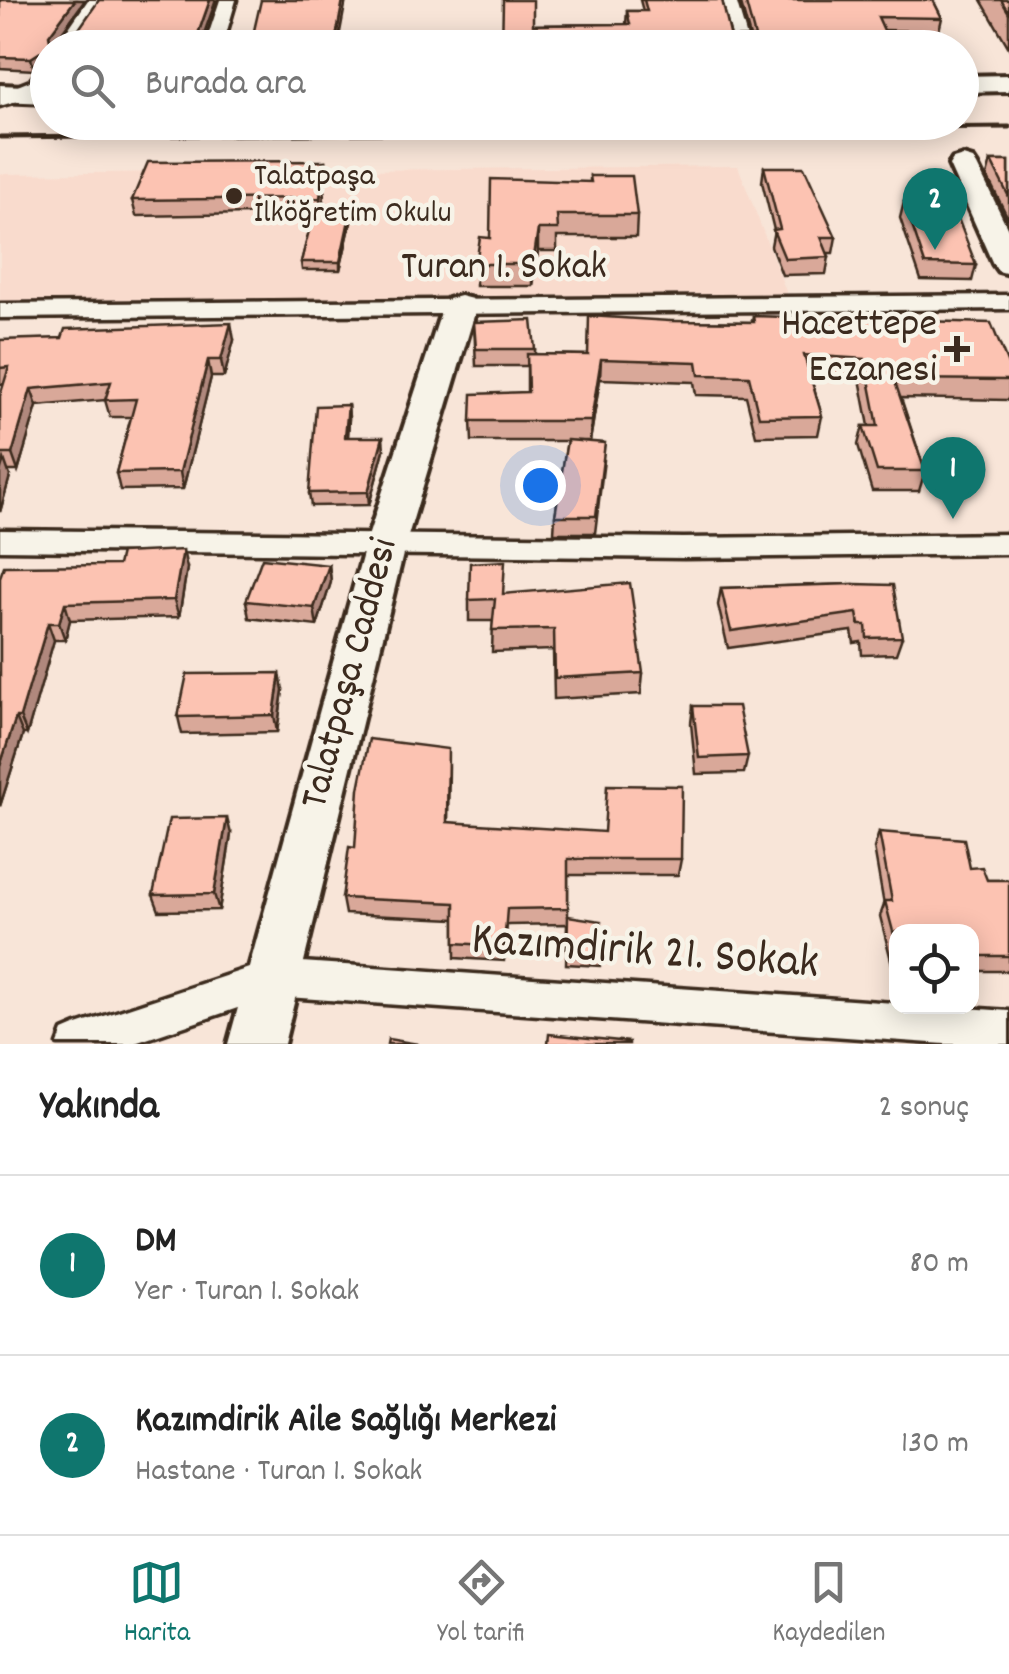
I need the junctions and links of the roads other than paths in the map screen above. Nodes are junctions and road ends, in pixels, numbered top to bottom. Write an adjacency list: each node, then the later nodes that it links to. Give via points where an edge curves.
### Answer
1 (96, 0): 4 (street)
2 (228, 0): 5 (street)
3 (728, 0): 6 (street)
4 (75, 30)
5 (219, 30)
6 (736, 30)
7 (979, 84): 8 (street)
8 (1009, 84)
9 (30, 87): 11 (street)
10 (30, 95): 11 (street)
11 (3, 96)
12 (962, 165): 13 (street)
13 (1001, 224): 14 (street)
14 (1009, 264)
15 (1009, 302): 16 (street, Turan 1. Sokak)
16 (460, 306): 17 (street, Turan 1. Sokak); 20 (street, Talatpaşa Caddesi)
17 (0, 311)
18 (0, 540): 20 (street)
19 (1009, 544): 20 (street)
20 (384, 546): 21 (street, Talatpaşa Caddesi)
21 (273, 978): 22 (street, Kazımdirik 21. Sokak); 23 (street); 24 (street, Talatpaşa Caddesi)
22 (1009, 1030)
23 (77, 1044)
24 (256, 1044)

